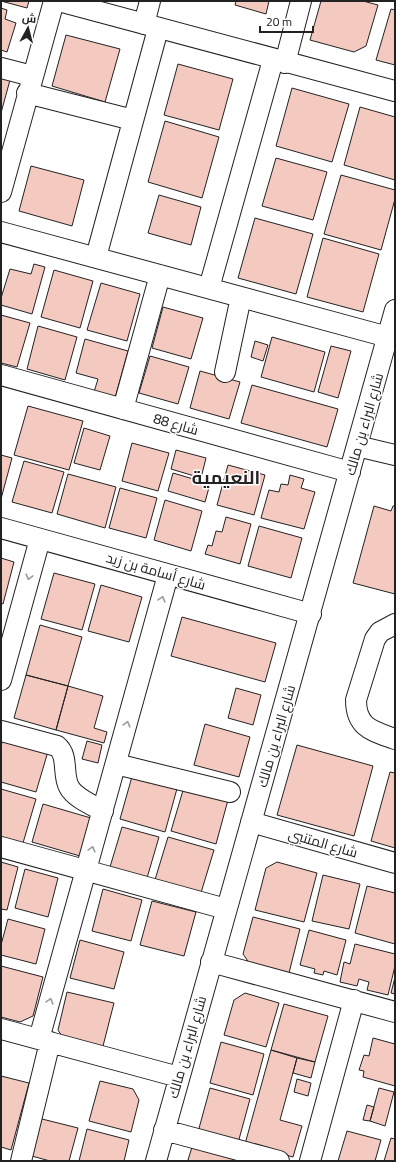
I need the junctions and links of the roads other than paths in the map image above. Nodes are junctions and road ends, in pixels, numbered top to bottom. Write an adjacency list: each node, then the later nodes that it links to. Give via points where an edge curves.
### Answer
1 (54, 1): 8 (street)
2 (59, 1): 5 (street)
3 (150, 1): 5 (street)
4 (301, 1): 6 (street)
5 (151, 27): 6 (street); 10 (street)
6 (279, 61): 9 (street); 15 (street)
7 (1, 68): 8 (street)
8 (30, 85): 10 (street); 11 (street)
9 (395, 91)
10 (133, 120): 13 (street)
11 (1, 192)
12 (1, 232): 13 (street)
13 (96, 257): 14 (street)
14 (160, 275): 15 (street); 21 (street)
15 (209, 288): 16 (street)
16 (241, 297): 18 (street); 19 (street)
17 (395, 310): 18 (street, شارع البراء بن مالك)
18 (388, 337): 22 (street, شارع البراء بن مالك)
19 (225, 372)
20 (1, 375): 21 (street, شارع 88)
21 (123, 409): 24 (street, شارع 88)
22 (357, 446): 23 (street); 24 (street, شارع البراء بن مالك)
23 (395, 455)
24 (350, 472): 28 (street, شارع البراء بن مالك)
25 (1, 528): 26 (street, شارع أسامة بن زيد)
26 (40, 539): 27 (street, شارع أسامة بن زيد); 30 (street, one-way to 30)
27 (168, 575): 28 (street, شارع أسامة بن زيد); 33 (street, one-way to 27)
28 (311, 614): 36 (street, شارع البراء بن مالك)
29 (395, 624): 32 (street, via 380,632 375,639 356,700 356,708 361,720 370,730)
30 (1, 680)
31 (1, 731): 35 (street, via 57,746 64,753 68,783 72,792)
32 (395, 739)
33 (116, 764): 34 (street); 35 (street)
34 (230, 792)
35 (103, 811): 39 (street, one-way to 35)
36 (251, 822): 38 (street, شارع المتنبي); 40 (street, شارع البراء بن مالك)
37 (1, 848): 39 (street)
38 (395, 863)
39 (86, 871): 40 (street); 45 (street, one-way to 39)
40 (226, 909): 41 (street, شارع البراء بن مالك)
41 (211, 962): 42 (street); 46 (street, شارع البراء بن مالك)
42 (354, 1000): 43 (street); 51 (street)
43 (395, 1012)
44 (1, 1028): 45 (street)
45 (45, 1040): 46 (street); 48 (street)
46 (179, 1077): 47 (street, شارع البراء بن مالك)
47 (164, 1130): 49 (street, شارع البراء بن مالك); 50 (street)
48 (20, 1161)
49 (156, 1161)
50 (279, 1161)
51 (310, 1161)

